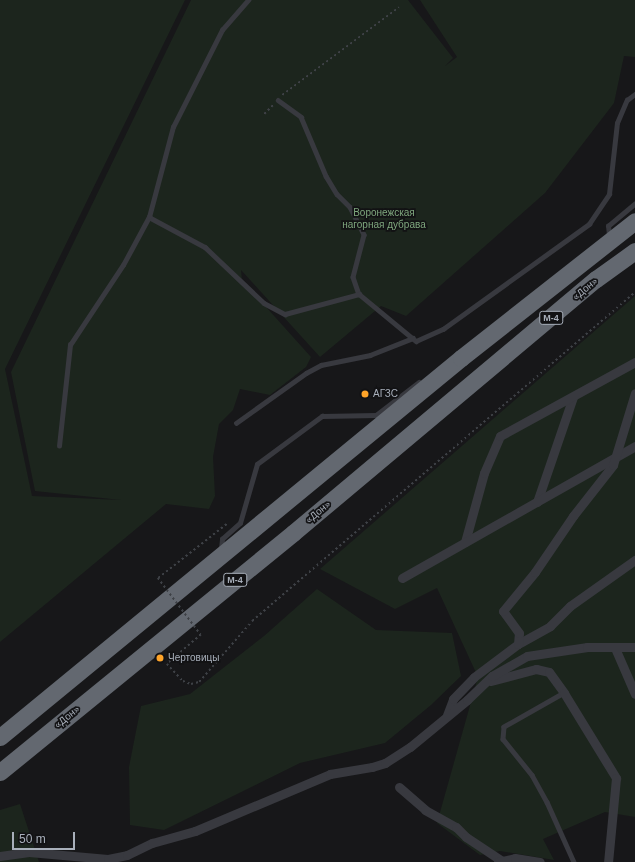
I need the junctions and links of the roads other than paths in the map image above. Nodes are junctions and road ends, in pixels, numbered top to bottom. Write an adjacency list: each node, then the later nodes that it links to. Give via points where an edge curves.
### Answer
1 (248, 0): 5 (lane, via 222,30 173,127)
2 (635, 94): 10 (lane, via 627,100 617,123 609,194 589,224 444,329 416,341)
3 (278, 100): 9 (lane, via 301,117 326,176 337,194 350,207 364,235 353,277)
4 (635, 203): 7 (lane, via 608,226)
5 (149, 216): 9 (lane, via 205,247 264,303 285,314); 16 (lane, via 123,265 70,345)
6 (635, 221): 7 (highway, М-4)
7 (610, 239): 12 (highway, М-4)
8 (635, 251): 32 (highway, «Дон» / М-4, via 596,279 293,533)
9 (359, 294): 10 (lane)
10 (413, 338): 15 (lane, via 370,355 321,365)
11 (635, 362): 14 (street)
12 (436, 380): 21 (highway, М-4); 21 (lane, via 421,380 376,415 322,416 257,464 240,523 222,539)
13 (635, 393): 18 (street)
14 (573, 397): 19 (street); 20 (street, via 500,436 484,472)
15 (236, 423)
16 (60, 446)
17 (635, 446): 18 (street)
18 (616, 457): 19 (street); 24 (street, via 613,465 573,516 535,572 503,611 519,633)
19 (536, 502): 20 (street)
20 (465, 542): 23 (street)
21 (221, 556): 31 (highway, М-4)
22 (635, 560): 24 (street, via 570,606 550,626)
23 (402, 578)
24 (518, 644): 30 (street, via 474,677 453,699)
25 (635, 647): 26 (street)
26 (615, 648): 27 (street, via 587,647 527,656 508,665); 29 (street)
27 (482, 684): 28 (street, via 503,676 536,669 549,672); 30 (street)
28 (564, 693): 38 (lane, via 504,728 502,739 532,776 548,802); 39 (street, via 616,778)
29 (635, 694)
30 (446, 717): 35 (street, via 410,747 385,762 372,767 330,774 195,831 152,843 127,855 108,859)
31 (0, 737)
32 (0, 772)
33 (399, 787): 36 (street, via 425,810 456,828)
34 (0, 856): 35 (street, via 29,852)
35 (86, 859)
36 (500, 861): 37 (street, via 515,858)
37 (540, 862)
38 (574, 862)
39 (608, 862)

